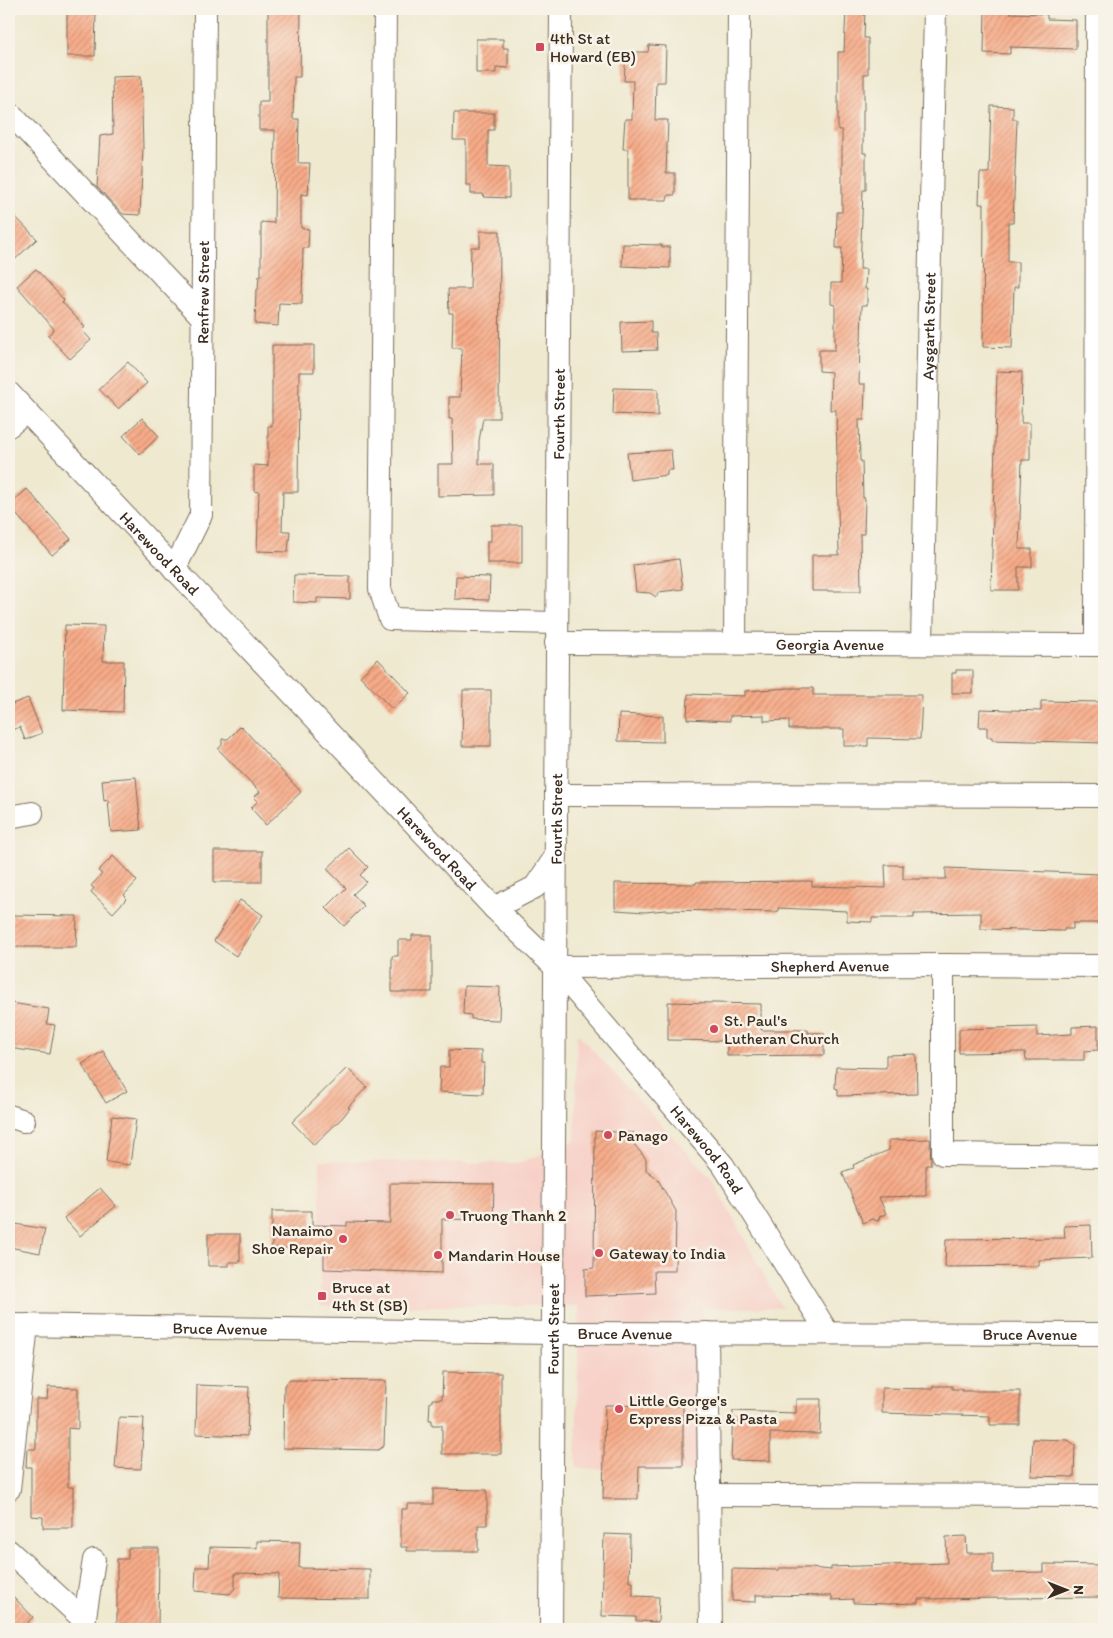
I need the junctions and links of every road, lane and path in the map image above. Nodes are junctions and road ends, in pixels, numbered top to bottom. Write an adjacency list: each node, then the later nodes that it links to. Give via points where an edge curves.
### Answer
1 (205, 9): 8 (street, Renfrew Street)
2 (385, 9): 13 (street, Georgia Avenue, via 380,589 390,619)
3 (561, 9): 13 (street, Fourth Street)
4 (739, 9): 14 (street)
5 (935, 9): 15 (street, Aysgarth Street)
6 (1097, 9): 16 (street)
7 (9, 112): 8 (street)
8 (202, 317): 12 (street, Renfrew Street, via 201,515)
9 (9, 393): 10 (street, Harewood Road)
10 (26, 412): 11 (street); 12 (street, Harewood Road)
11 (9, 426)
12 (174, 570): 22 (street, Harewood Road)
13 (557, 633): 14 (street, Georgia Avenue); 17 (street, Fourth Street)
14 (735, 644): 15 (street, Georgia Avenue)
15 (922, 644): 16 (street, Georgia Avenue)
16 (1100, 645)
17 (556, 795): 18 (street); 21 (street, Fourth Street)
18 (1104, 796)
19 (32, 813): 20 (street)
20 (9, 817)
21 (556, 856): 22 (street, via 535,887); 25 (street, Fourth Street)
22 (494, 908): 25 (street, Harewood Road)
23 (943, 965): 24 (street, Shepherd Avenue); 25 (street, Shepherd Avenue); 26 (street, via 943,1154)
24 (1104, 966)
25 (555, 967): 28 (street, Fourth Street); 30 (street, Harewood Road, via 724,1165)
26 (1104, 1156)
27 (18, 1325): 28 (street, Bruce Avenue); 32 (street, Bruce Avenue)
28 (553, 1333): 29 (street, Bruce Avenue); 38 (street, Fourth Street)
29 (707, 1333): 30 (street, Bruce Avenue); 33 (street)
30 (828, 1333): 31 (street, Bruce Avenue)
31 (1104, 1334)
32 (9, 1489)
33 (710, 1495): 34 (street); 39 (street)
34 (1104, 1496)
35 (9, 1551): 37 (street)
36 (94, 1560): 37 (street)
37 (84, 1625)
38 (551, 1629)
39 (711, 1629)

